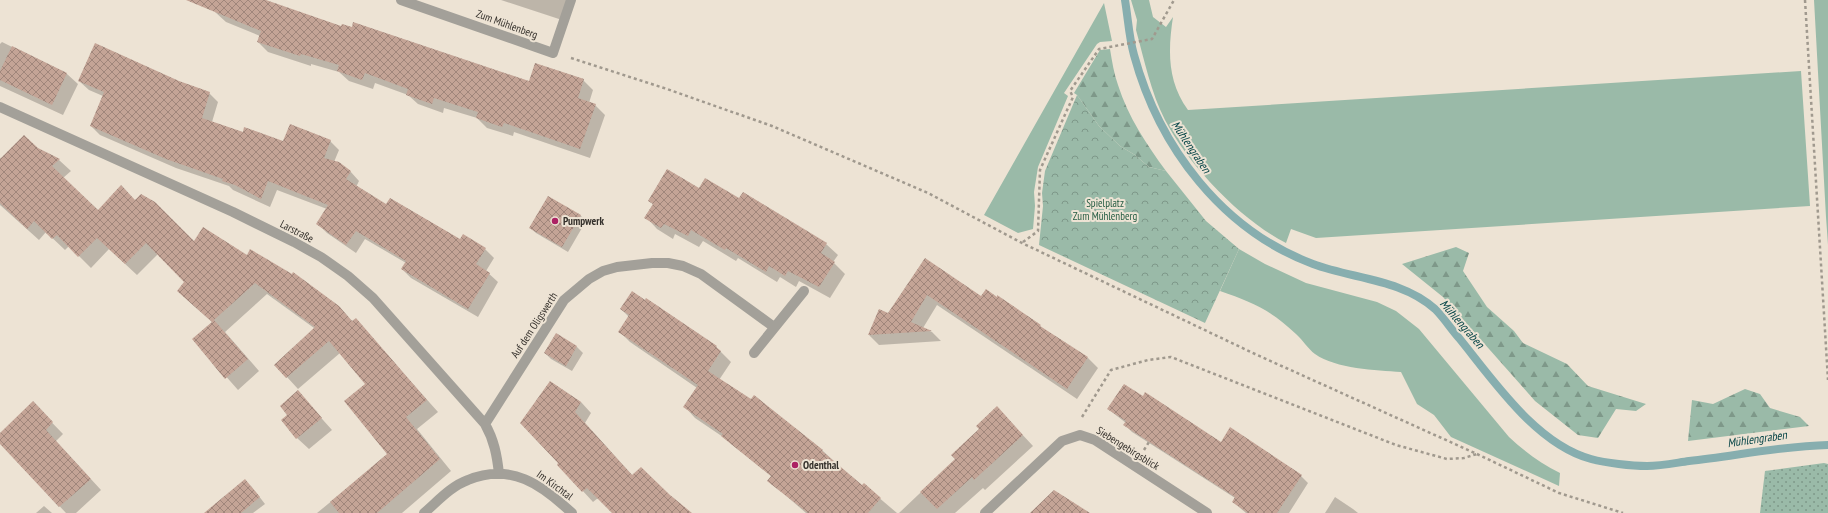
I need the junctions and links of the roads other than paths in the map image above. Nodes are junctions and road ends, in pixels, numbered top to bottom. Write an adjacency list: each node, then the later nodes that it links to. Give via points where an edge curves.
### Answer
1 (401, 0): 2 (street, Zum Mühlenberg, via 553,53)
2 (571, 0)
3 (0, 107): 7 (street, Larstraße, via 233,212 321,257 348,276 372,298)
4 (804, 291): 5 (street)
5 (774, 327): 6 (street); 7 (street, Auf dem Oligswerth, via 701,274 683,266 652,263 603,271 564,300)
6 (754, 353)
7 (485, 424): 8 (street, Larstraße, via 493,437 498,455)
8 (499, 474): 9 (street, Im Kirchtal, via 467,480 448,492); 10 (street, Im Kirchtal, via 512,474 530,480)
9 (424, 513)
10 (572, 513)
11 (985, 513): 12 (street, Siebengebirgsblick, via 1062,441 1080,435 1095,440)
12 (1207, 513)

